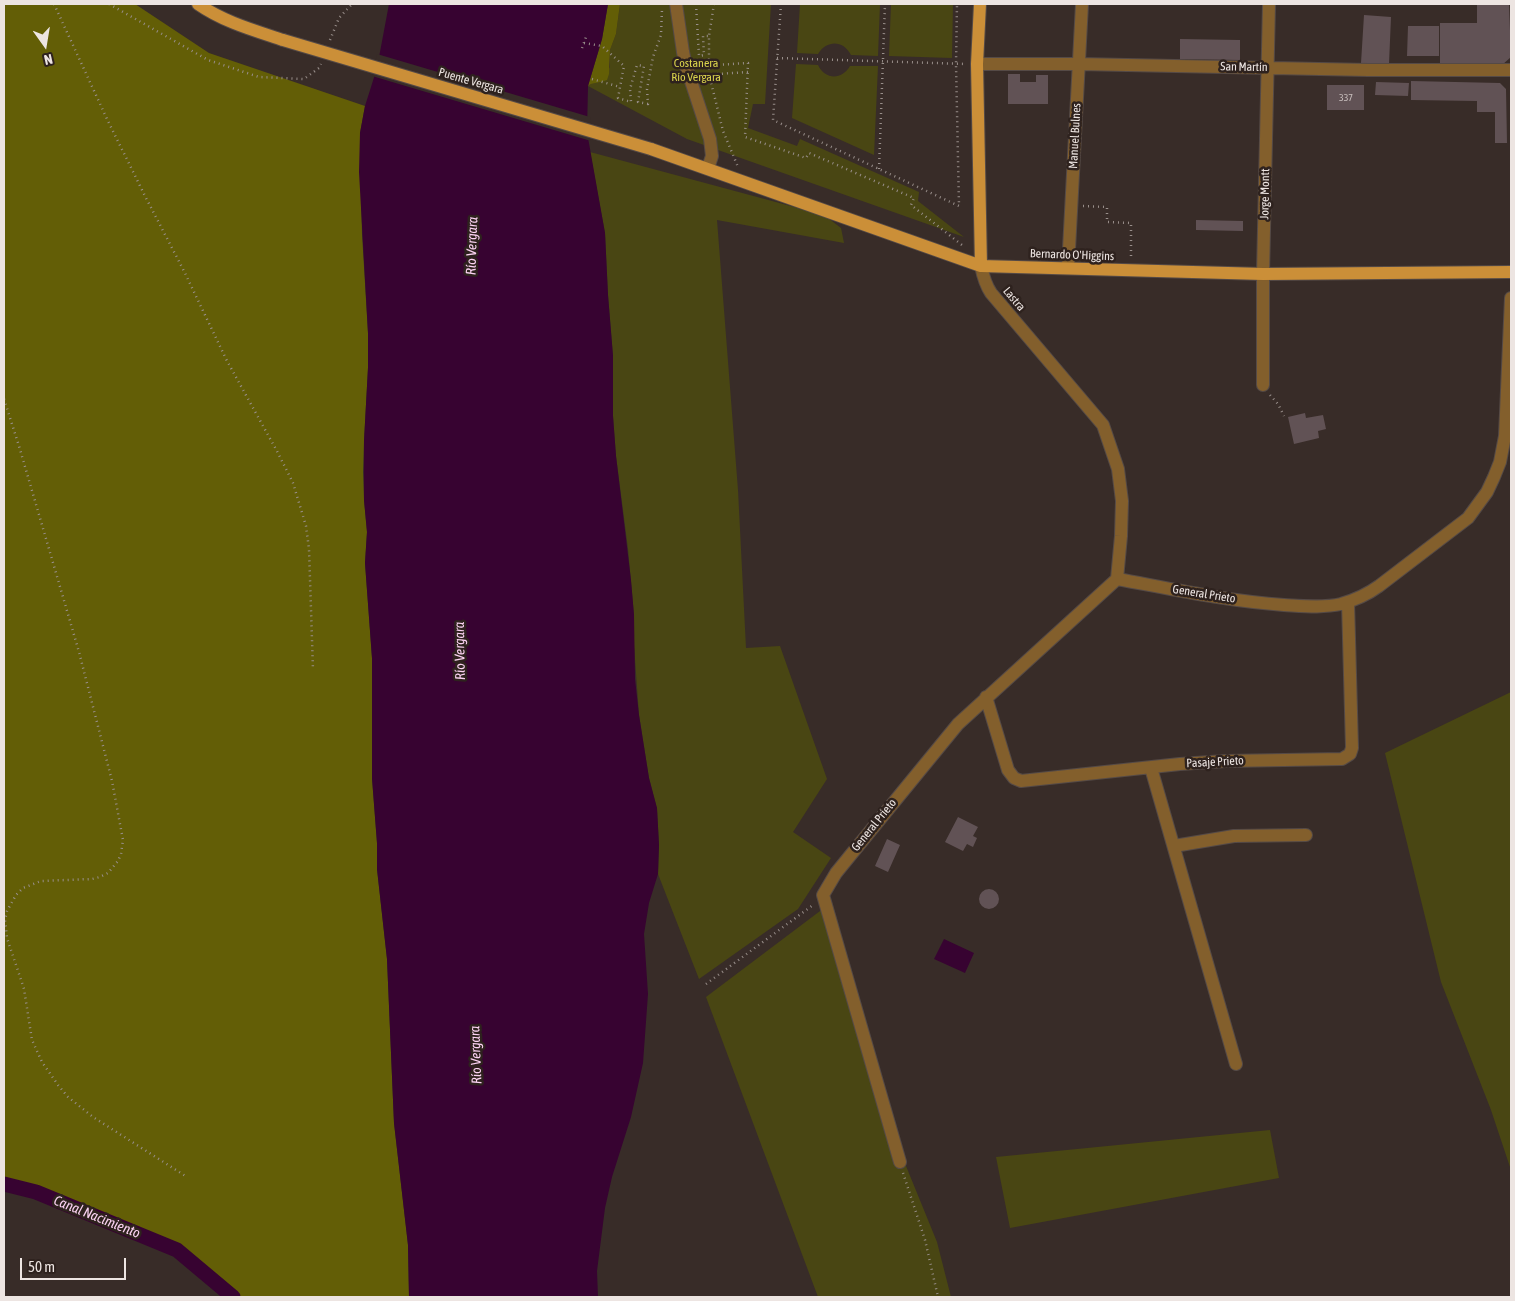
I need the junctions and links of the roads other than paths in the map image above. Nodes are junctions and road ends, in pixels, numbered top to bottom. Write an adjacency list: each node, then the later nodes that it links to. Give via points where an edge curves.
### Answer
1 (198, 4): 10 (main road, Puente Vergara, bridge, via 242,27)
2 (676, 4): 11 (street, via 684,59 710,139 712,156)
3 (980, 4): 6 (main road, Lastra)
4 (1082, 4): 7 (street, Manuel Bulnes)
5 (1269, 4): 8 (street, Jorge Montt)
6 (977, 64): 7 (street, San Martín); 12 (main road, Lastra)
7 (1078, 64): 8 (street, San Martín); 13 (street, Manuel Bulnes)
8 (1268, 67): 9 (street, San Martín); 15 (street, Jorge Montt)
9 (1511, 70)
10 (651, 149): 11 (main road, Bernardo O'Higgins)
11 (708, 168): 12 (main road, Bernardo O'Higgins)
12 (981, 262): 13 (main road, Bernardo O'Higgins); 19 (street, Lastra, via 982,276 991,293 1103,425 1118,469 1122,501)
13 (1068, 268): 15 (main road, Bernardo O'Higgins)
14 (1511, 272): 15 (main road, Bernardo O'Higgins)
15 (1263, 274): 17 (street, Jorge Montt)
16 (1511, 298): 18 (street, General Prieto)
17 (1263, 385)
18 (1508, 436): 20 (street, General Prieto, via 1494,478 1468,518 1379,586)
19 (1117, 579): 20 (street, General Prieto, via 1269,604 1330,606); 21 (street, General Prieto)
20 (1348, 602): 22 (street, Pasaje Prieto, via 1352,748 1348,756 1342,759 1226,761)
21 (986, 697): 22 (street, Pasaje Prieto, via 1008,770 1017,780); 26 (street, General Prieto, via 934,753 836,873 824,895)
22 (1151, 768): 24 (street)
23 (1306, 835): 24 (street, via 1234,836)
24 (1174, 846): 25 (street)
25 (1236, 1064)
26 (900, 1162)

